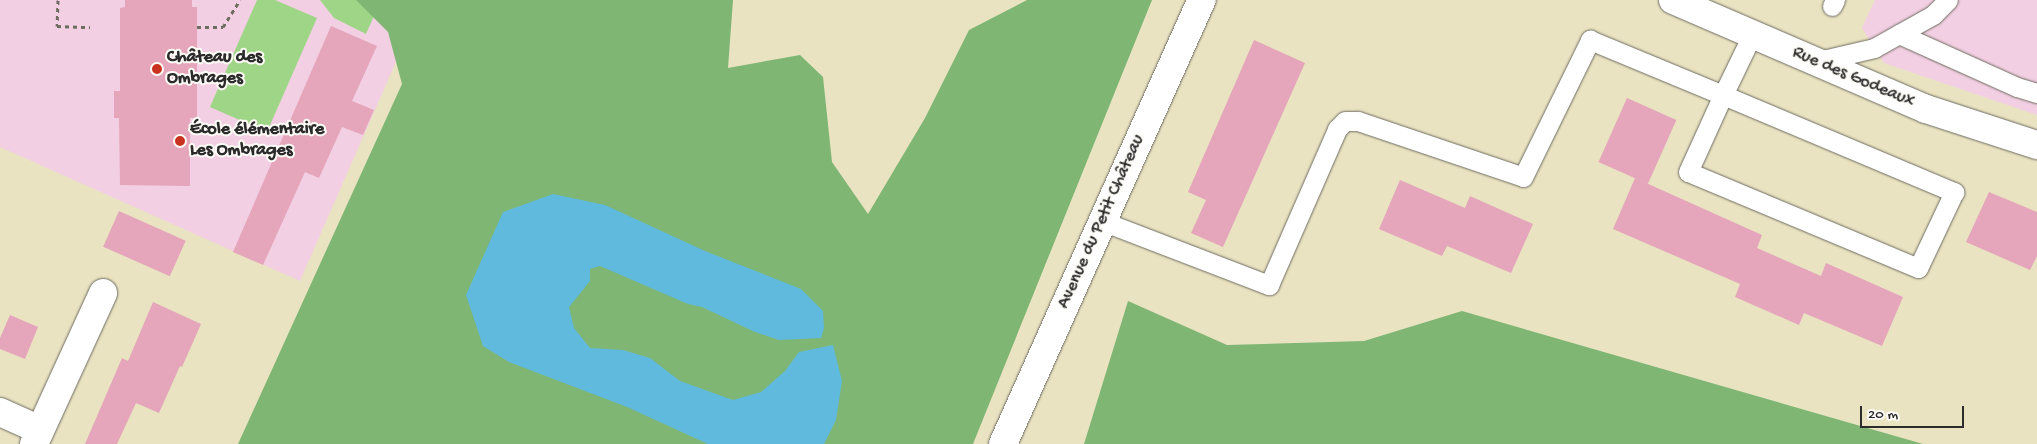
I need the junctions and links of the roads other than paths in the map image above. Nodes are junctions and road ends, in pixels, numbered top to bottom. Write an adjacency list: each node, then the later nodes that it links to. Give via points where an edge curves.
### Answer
1 (1202, 0): 10 (street, Avenue du Petit Château)
2 (1673, 0): 5 (street, Rue des Godeaux)
3 (1948, 0): 4 (lane, via 1933,15)
4 (1899, 34): 6 (lane, via 1874,48); 7 (lane)
5 (1752, 35): 6 (street, Rue des Godeaux); 8 (lane)
6 (1813, 62): 9 (street, Rue des Godeaux, via 1926,109)
7 (2037, 93)
8 (1723, 95): 8 (lane, via 1688,172 1918,268 1954,192); 10 (lane, via 1590,40 1523,177 1358,121 1345,121 1337,129 1269,285)
9 (2037, 145)
10 (1102, 221): 14 (street, Avenue du Petit Château)
11 (103, 292): 13 (street)
12 (0, 412): 13 (street)
13 (37, 437)
14 (1003, 444)

